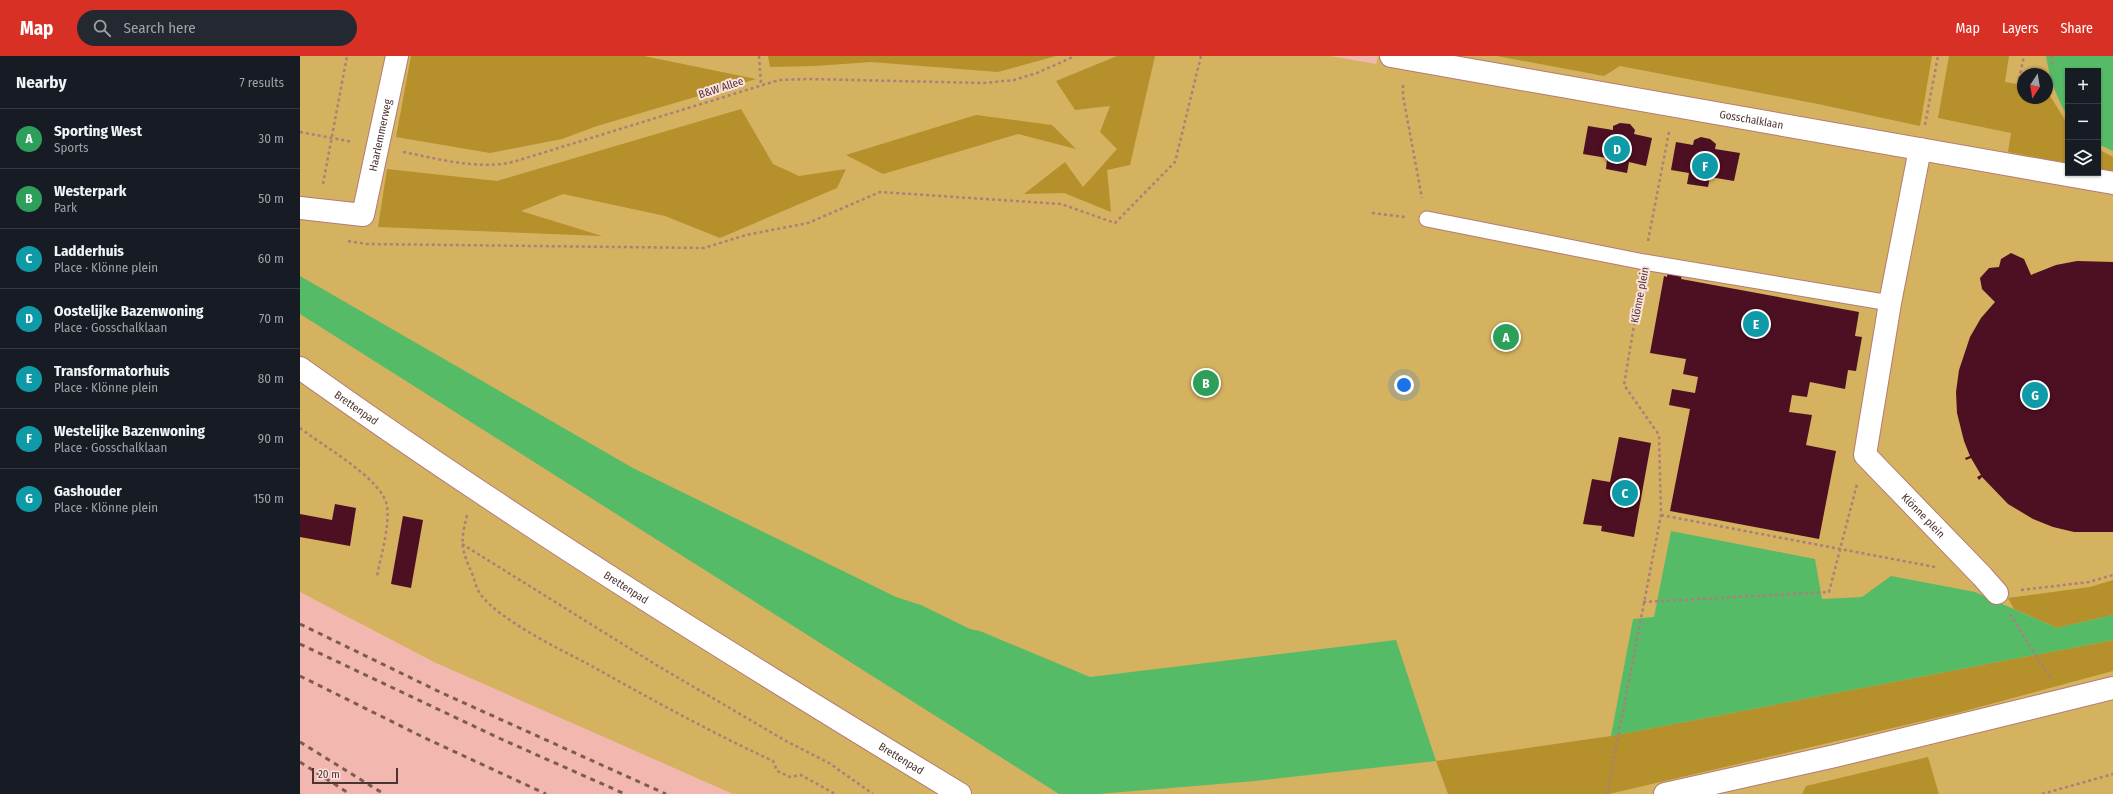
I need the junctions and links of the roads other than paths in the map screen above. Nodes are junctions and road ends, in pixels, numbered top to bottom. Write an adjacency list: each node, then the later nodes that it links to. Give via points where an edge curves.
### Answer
1 (396, 56): 5 (street, Haarlemmerweg, via 363,215)
2 (1397, 57): 3 (street, Gosschalklaan)
3 (1920, 149): 4 (street, Gosschalklaan); 7 (street)
4 (2113, 183)
5 (309, 209)
6 (1427, 219): 7 (lane, Klönne plein, via 1644,262)
7 (1890, 303): 9 (street, Klönne plein, via 1865,455)
8 (300, 368): 11 (street, Brettenpad, via 466,483 701,634)
9 (1997, 593)
10 (2113, 688): 12 (street, via 1835,756)
11 (960, 794)
12 (1665, 794)

